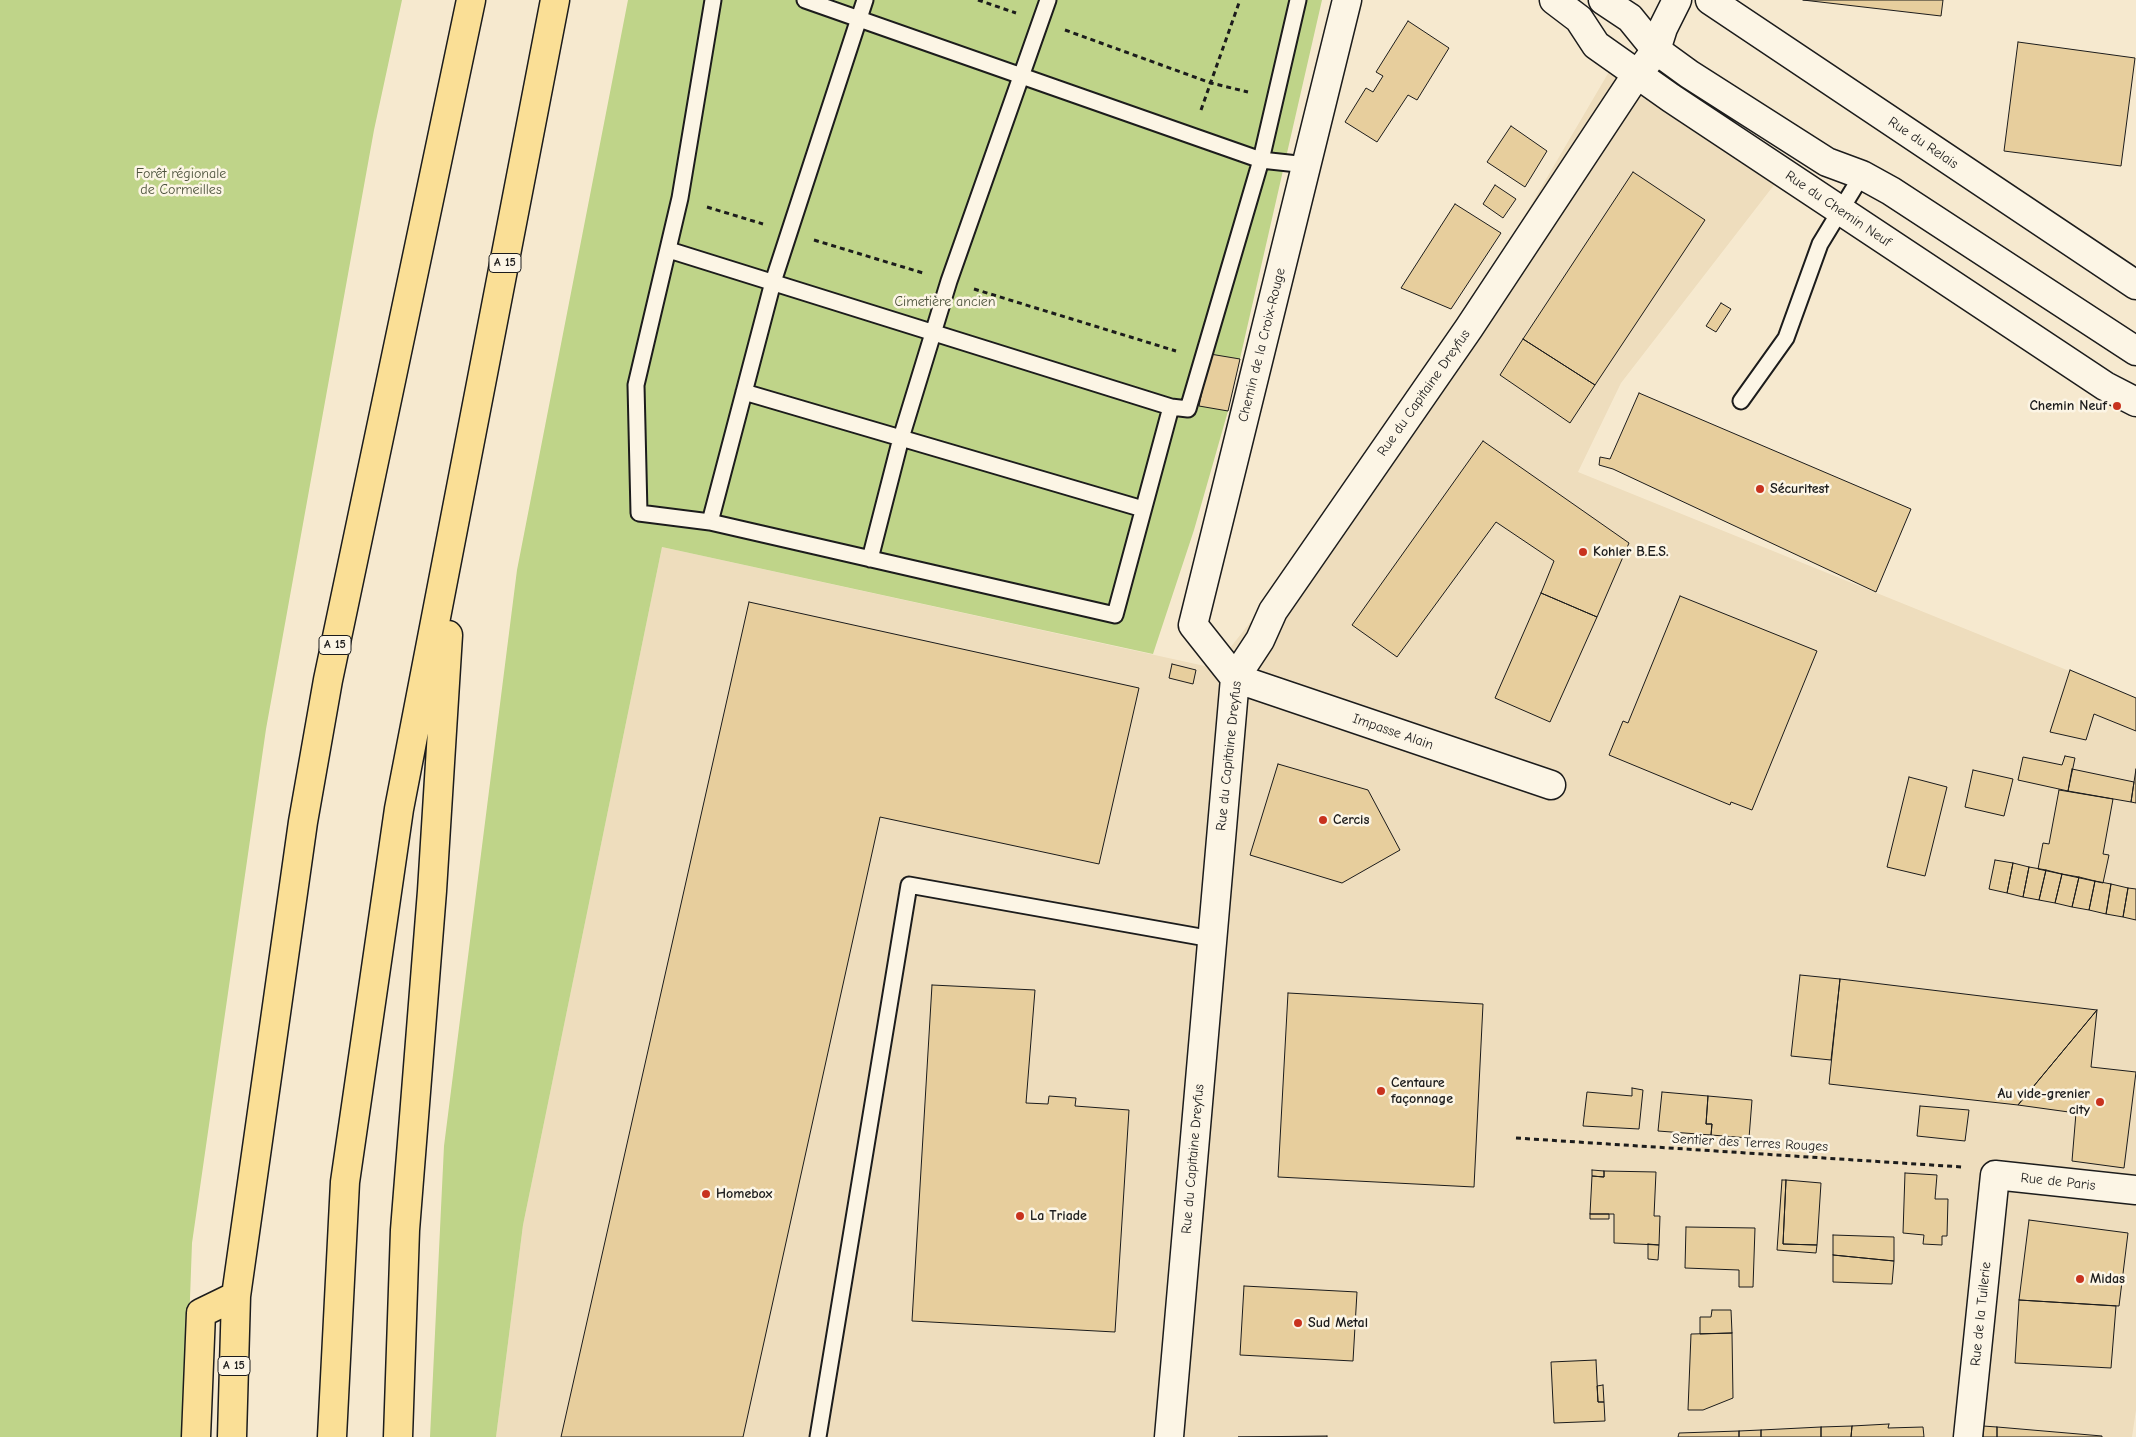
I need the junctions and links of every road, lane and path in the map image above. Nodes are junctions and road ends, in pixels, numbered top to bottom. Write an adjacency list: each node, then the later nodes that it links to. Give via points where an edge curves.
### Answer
1 (472, 0): 48 (highway, A 15, via 328,680 303,822)
2 (555, 0): 39 (highway, A 15)
3 (713, 0): 27 (lane)
4 (804, 0): 15 (lane)
5 (866, 0): 15 (lane)
6 (978, 0): 16 (path)
7 (1048, 0): 16 (lane)
8 (1240, 0): 20 (path)
9 (1298, 0): 23 (lane)
10 (1347, 0): 24 (street, Chemin de la Croix-Rouge)
11 (1554, 0): 18 (street, Rue du Chemin Neuf, via 1579,19 1596,45)
12 (1603, 0): 17 (street, via 1630,18)
13 (1677, 0): 17 (street)
14 (1710, 0): 29 (street, Rue du Relais)
15 (858, 19): 19 (lane); 28 (lane)
16 (1041, 21): 19 (lane); 20 (path)
17 (1656, 50): 18 (street, Rue du Capitaine Dreyfus); 25 (street, via 1827,162)
18 (1638, 74): 26 (street, Rue du Chemin Neuf); 41 (street, Rue du Capitaine Dreyfus, via 1469,328 1273,611 1260,640)
19 (1021, 75): 22 (lane); 30 (lane)
20 (1211, 83): 21 (path); 22 (path)
21 (1254, 93)
22 (1192, 136): 23 (lane)
23 (1261, 160): 24 (lane); 35 (lane, via 1188,409)
24 (1307, 165): 41 (street, Chemin de la Croix-Rouge, via 1193,625)
25 (1862, 175): 26 (lane); 31 (street)
26 (1842, 212): 33 (lane, via 1820,244 1786,338); 34 (street, Rue du Chemin Neuf, via 2105,386)
27 (669, 250): 28 (lane); 38 (lane, via 636,385 638,513)
28 (773, 282): 30 (lane); 32 (lane)
29 (2136, 286)
30 (934, 332): 35 (lane); 36 (lane)
31 (2136, 350)
32 (744, 392): 36 (lane); 38 (lane)
33 (1741, 401)
34 (2136, 402)
35 (1171, 407): 37 (lane)
36 (901, 438): 37 (lane); 40 (lane)
37 (1144, 510): 40 (lane, via 1115,615)
38 (710, 522): 40 (lane)
39 (454, 526): 51 (highway, A 15, via 399,809 345,1182); 52 (highway, via 432,891 405,1230)
40 (870, 559)
41 (1235, 678): 42 (street, Impasse Alain); 43 (street, Rue du Capitaine Dreyfus)
42 (1551, 785)
43 (1212, 939): 53 (lane, via 909,884); 54 (street, Rue du Capitaine Dreyfus)
44 (1516, 1138): 45 (path, Sentier des Terres Rouges)
45 (1964, 1167)
46 (2136, 1190): 47 (street, Rue de Paris, via 1996,1175)
47 (1993, 1191): 55 (street, Rue de la Tuilerie)
48 (236, 1296): 49 (highway, via 201,1313); 50 (highway, A 15)
49 (196, 1437)
50 (232, 1437)
51 (332, 1437)
52 (398, 1437)
53 (818, 1437)
54 (1168, 1437)
55 (1968, 1437)

